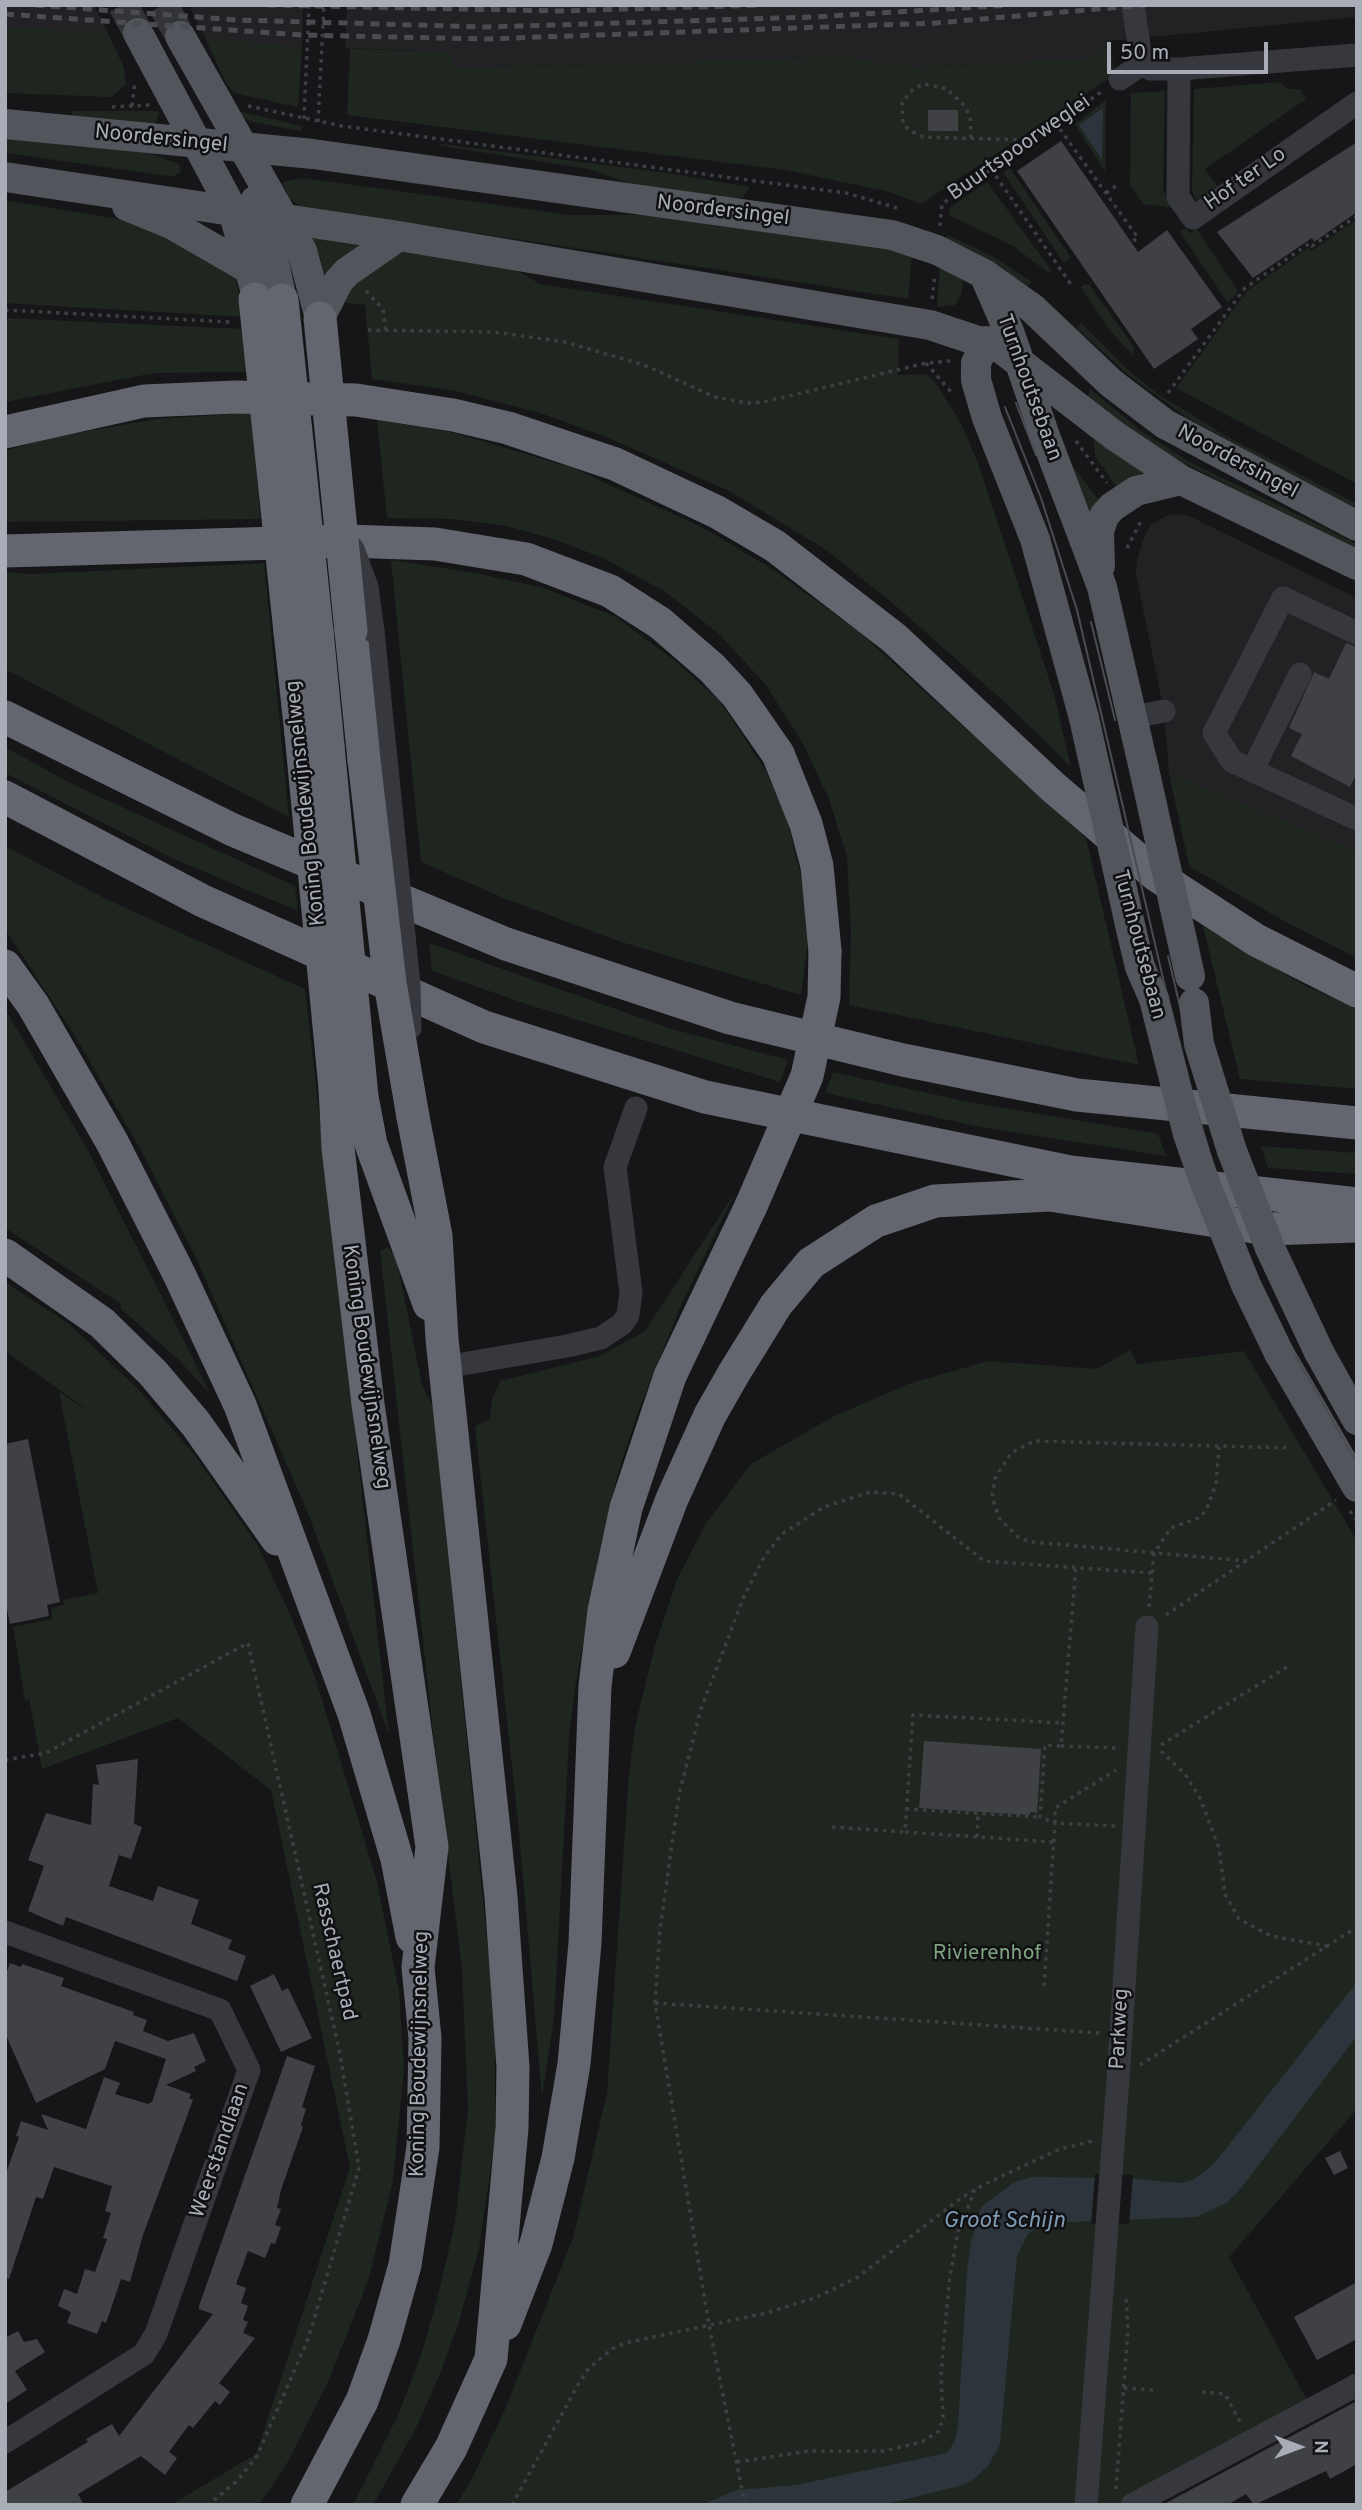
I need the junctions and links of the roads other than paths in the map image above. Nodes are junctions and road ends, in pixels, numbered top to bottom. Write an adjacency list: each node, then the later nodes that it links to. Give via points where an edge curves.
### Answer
1 (1133, 5): 5 (street)
2 (138, 33): 10 (main road)
3 (180, 36): 11 (main road)
4 (1357, 55): 6 (street)
5 (1142, 64): 6 (street, via 1150,69); 7 (street)
6 (1179, 69): 8 (street, Hof ter Lo, via 1178,197 1193,218)
7 (1120, 79)
8 (1357, 103)
9 (5, 124): 10 (main road, Noordersingel)
10 (199, 144): 11 (main road, Noordersingel); 14 (main road)
11 (242, 148): 14 (main road); 16 (main road, Noordersingel, via 892,235 939,237)
12 (5, 177): 13 (main road, Noordersingel)
13 (84, 190): 14 (main road, Noordersingel); 17 (main road, via 159,218)
14 (260, 214): 15 (main road, Noordersingel); 17 (main road, Koning Boudewijnsnelweg); 17 (main road, via 274,256); 18 (main road, via 302,251)
15 (399, 236): 18 (main road, via 347,272); 20 (main road, Noordersingel, via 929,325)
16 (984, 274): 19 (main road, Noordersingel, via 1013,292); 20 (main road, Turnhoutsebaan)
17 (257, 296): 37 (highway, Koning Boudewijnsnelweg, bridge, via 303,632)
18 (323, 307): 43 (highway, bridge, via 341,541 362,631 390,983 436,1236)
19 (1053, 328): 20 (main road); 23 (main road, Noordersingel, via 1111,383 1165,424)
20 (1005, 345): 22 (main road, Noordersingel, via 1115,436); 26 (main road, Turnhoutsebaan); 45 (main road, Turnhoutsebaan, bridge, via 976,363 976,380 1035,539 1084,719 1140,967 1154,999 1188,1134 1246,1285)
21 (9, 431): 36 (highway, via 144,401 236,397 356,400 508,428 615,464 718,512 775,547 894,638 1053,787 1156,875 1256,940)
22 (1181, 480): 25 (main road, Noordersingel); 26 (main road, via 1136,491 1104,516 1098,545)
23 (1357, 526)
24 (5, 551): 48 (highway, bridge, via 347,541 424,543 526,559 610,592 660,623 737,695 778,754 817,866 824,998 807,1076 670,1376 626,1508 604,1611)
25 (1357, 565)
26 (1102, 587): 31 (main road, Turnhoutsebaan)
27 (1357, 634): 32 (street, via 1283,598 1213,733 1232,761)
28 (1300, 674): 32 (street)
29 (1164, 711): 31 (street)
30 (5, 717): 39 (highway, via 233,830 494,939 730,1018 903,1060 1077,1095)
31 (1133, 717): 44 (main road, Turnhoutsebaan, bridge, via 1192,989 1199,1044 1224,1130 1270,1248)
32 (1252, 771): 34 (street)
33 (5, 797): 40 (highway, via 204,901 484,1027 705,1097 1070,1172)
34 (1357, 819)
35 (5, 966): 46 (highway, via 33,1005 112,1142 179,1274 240,1405)
36 (1357, 991)
37 (348, 1092): 43 (highway, via 371,1144); 50 (highway, Koning Boudewijnsnelweg, via 338,1148 367,1390 432,1847)
38 (636, 1108): 43 (street, via 615,1167 631,1293 622,1324 601,1338 567,1346)
39 (1357, 1123)
40 (1357, 1204)
41 (1357, 1226): 48 (highway, via 1267,1229 1051,1195 935,1201 876,1221 811,1263 776,1305 734,1373 672,1499 615,1646)
42 (5, 1255): 46 (highway, via 102,1323 153,1373 196,1424)
43 (444, 1353): 51 (highway, via 501,1897 513,2067 512,2127)
44 (1357, 1420)
45 (1349, 1492)
46 (304, 1577): 50 (highway, via 354,1714 393,1846)
47 (1147, 1627): 57 (street, Parkweg)
48 (592, 1764): 51 (highway, via 585,1943 558,2158 536,2244)
49 (5, 1932): 53 (street, Weerstandlaan, via 220,2010 249,2070 156,2334 144,2354)
50 (418, 1967): 55 (highway, Koning Boudewijnsnelweg, via 425,2038 424,2147 405,2264 362,2401)
51 (491, 2359): 56 (highway, via 451,2448)
52 (1357, 2385): 54 (street)
53 (5, 2442)
54 (1124, 2503)
55 (307, 2505)
56 (417, 2505)
57 (1086, 2505)

